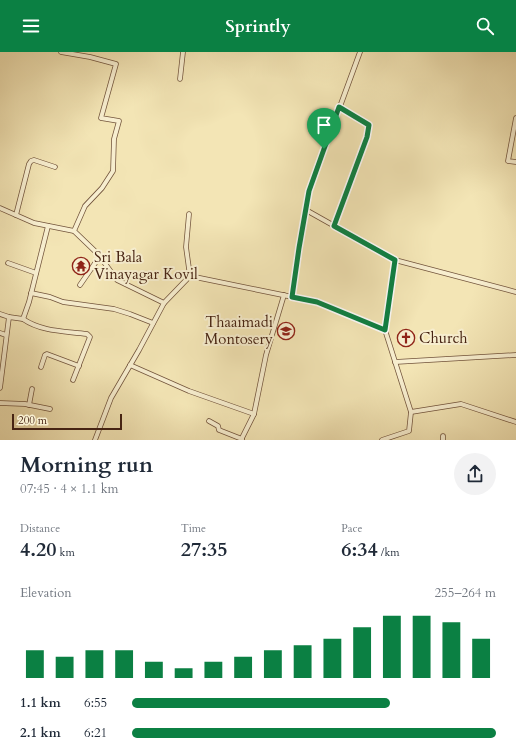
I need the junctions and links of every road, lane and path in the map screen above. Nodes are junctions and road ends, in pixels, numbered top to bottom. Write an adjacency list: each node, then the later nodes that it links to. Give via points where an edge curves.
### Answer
1 (61, 52): 15 (street, via 116,64 101,118 119,121 114,139 113,171 102,188 85,206)
2 (183, 52): 4 (street)
3 (360, 52): 5 (street)
4 (180, 79)
5 (339, 107): 10 (street, via 309,191); 14 (street, via 369,125 367,137)
6 (516, 118): 7 (street, via 508,161)
7 (516, 162)
8 (55, 167): 12 (street, via 31,161)
9 (0, 208): 12 (street)
10 (306, 210): 14 (street); 25 (street)
11 (189, 214): 20 (street, via 186,247)
12 (16, 215): 13 (street)
13 (48, 226): 15 (street); 19 (street)
14 (334, 226): 17 (street)
15 (74, 232): 16 (street)
16 (100, 256): 21 (street); 26 (street, via 117,280)
17 (395, 260): 22 (street); 31 (street)
18 (8, 264): 19 (street)
19 (36, 273): 23 (street)
20 (190, 276): 24 (street); 26 (street)
21 (80, 285)
22 (516, 292)
23 (31, 293): 29 (street); 30 (street, via 62,302 114,309)
24 (284, 295): 25 (street); 46 (street, via 266,355)
25 (292, 297): 31 (street, via 317,302)
26 (164, 303): 30 (street)
27 (0, 314): 28 (street)
28 (9, 317): 29 (street); 33 (street)
29 (23, 319): 37 (street, via 45,329 90,335)
30 (153, 323): 36 (street)
31 (385, 330): 35 (street)
32 (0, 333): 33 (street)
33 (6, 334): 40 (street)
34 (516, 355): 35 (street)
35 (395, 362): 45 (street)
36 (130, 365): 46 (street, via 189,391); 50 (street, via 111,398)
37 (79, 366): 38 (street, via 47,354); 39 (street)
38 (42, 367)
39 (73, 380)
40 (0, 388)
41 (32, 389): 43 (street)
42 (0, 403): 43 (street)
43 (29, 405): 44 (street)
44 (50, 408)
45 (411, 412): 48 (street, via 461,404); 51 (street, via 409,431)
46 (254, 414): 49 (street)
47 (209, 421): 49 (street, via 218,426 219,430)
48 (516, 422)
49 (242, 439)
50 (95, 440)
51 (382, 440)

